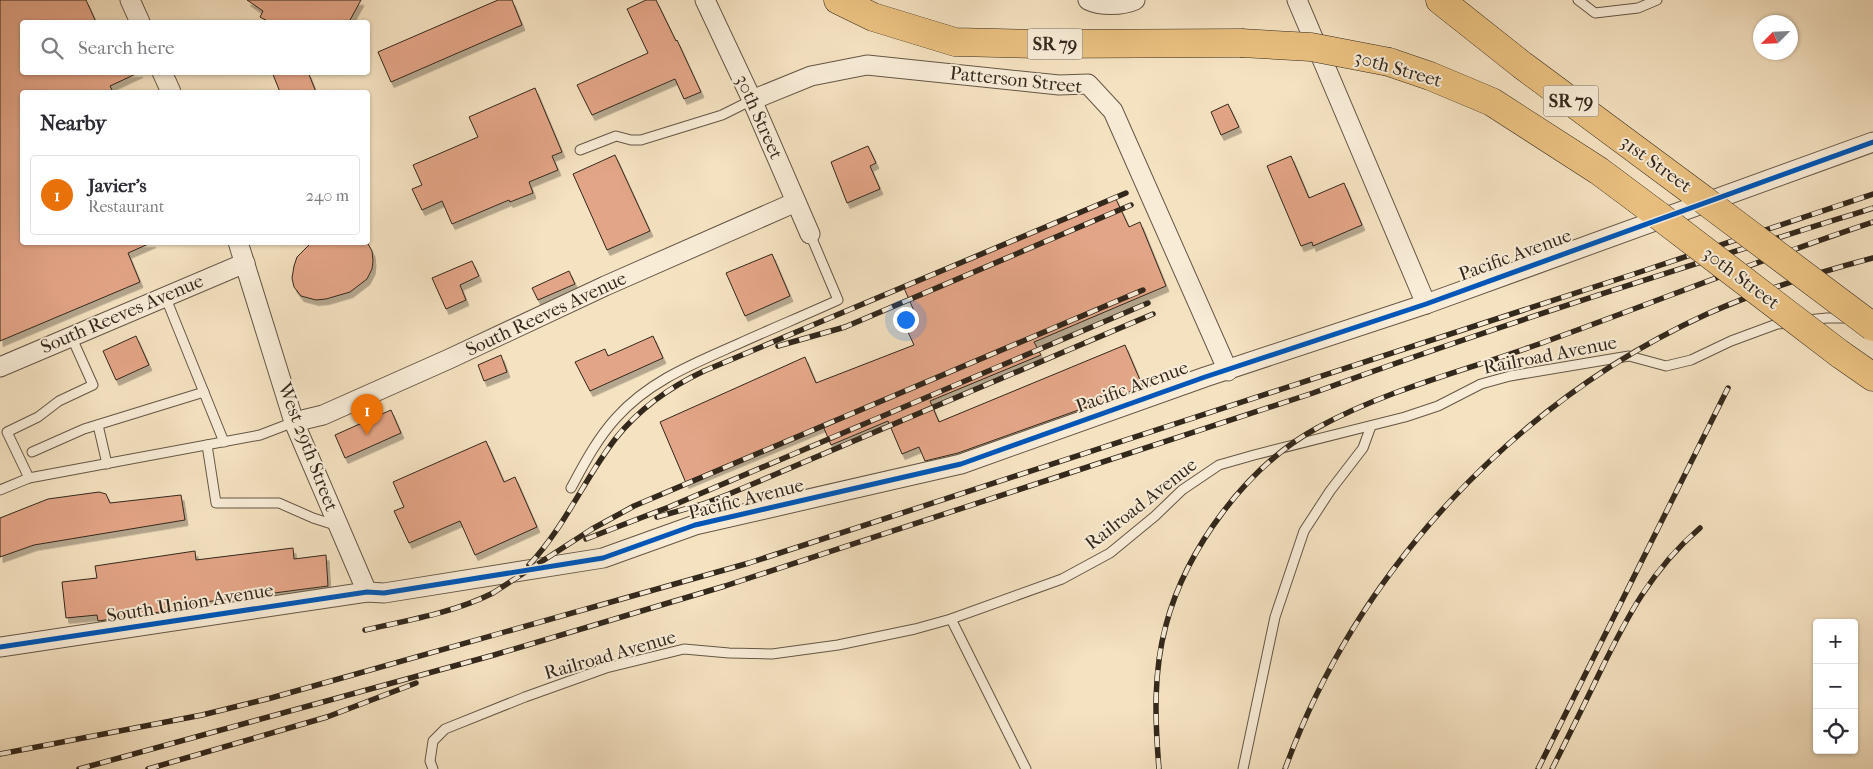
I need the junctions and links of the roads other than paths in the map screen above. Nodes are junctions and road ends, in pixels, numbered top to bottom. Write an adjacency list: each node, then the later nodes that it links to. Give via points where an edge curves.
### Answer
1 (130, 0): 10 (street)
2 (704, 0): 13 (street, 30th Street)
3 (838, 0): 27 (main road, 30th Street / SR 79, bridge, via 873,17 955,42 1241,43 1311,47 1389,62 1430,76 1492,102 1599,172)
4 (1135, 0): 9 (street, via 1128,3)
5 (1297, 0): 21 (street)
6 (1440, 0): 23 (main road, 31st Street / SR 79, bridge)
7 (1578, 0): 8 (lane, via 1595,13 1638,8)
8 (1657, 0)
9 (1092, 2)
10 (139, 20)
11 (163, 75): 12 (street)
12 (170, 90)
13 (752, 100): 15 (lane, via 722,115 641,140 616,136); 16 (street, 30th Street); 26 (street, Patterson Street, via 811,76 867,65 1059,85 1088,84 1113,111)
14 (1873, 142): 21 (street, Pacific Avenue)
15 (580, 150)
16 (796, 202): 17 (street, 30th Street); 29 (street, South Reeves Avenue, via 323,415)
17 (810, 234): 37 (lane, via 838,300 685,367 655,384 614,419)
18 (239, 245): 19 (street, West 29th Street)
19 (245, 263): 20 (street, South Reeves Avenue); 29 (street, West 29th Street)
20 (165, 296): 24 (street, South Reeves Avenue); 28 (lane)
21 (1426, 304): 26 (street, Pacific Avenue)
22 (1873, 319): 31 (lane, Railroad Avenue, via 1827,318 1777,324 1691,360 1666,366 1629,356 1510,376 1481,384 1438,406)
23 (1873, 327)
24 (71, 336): 25 (street, South Reeves Avenue); 36 (lane, via 93,385 7,432)
25 (0, 367)
26 (1228, 371): 40 (street, Pacific Avenue, via 961,464 695,525 603,558)
27 (1873, 377)
28 (204, 392): 30 (lane); 32 (lane)
29 (294, 422): 32 (lane, via 260,435); 39 (street, West 29th Street)
30 (98, 425): 34 (lane); 35 (lane)
31 (1371, 426): 41 (lane, Railroad Avenue, via 1219,465 1182,490 1110,553 1062,579); 45 (lane, via 1363,448 1304,531 1275,617)
32 (224, 442): 33 (lane)
33 (207, 445): 35 (lane); 39 (lane, via 216,503 279,503)
34 (32, 452)
35 (106, 464): 36 (lane)
36 (29, 478): 38 (lane)
37 (570, 488)
38 (0, 490)
39 (339, 526): 40 (street, West 29th Street)
40 (376, 593): 42 (street, South Union Avenue)
41 (951, 619): 43 (lane, Railroad Avenue, via 838,645 772,654 684,649 606,668 525,696 445,729 433,741 430,761); 44 (lane)
42 (0, 647)
43 (433, 769)
44 (1026, 769)
45 (1243, 769)

